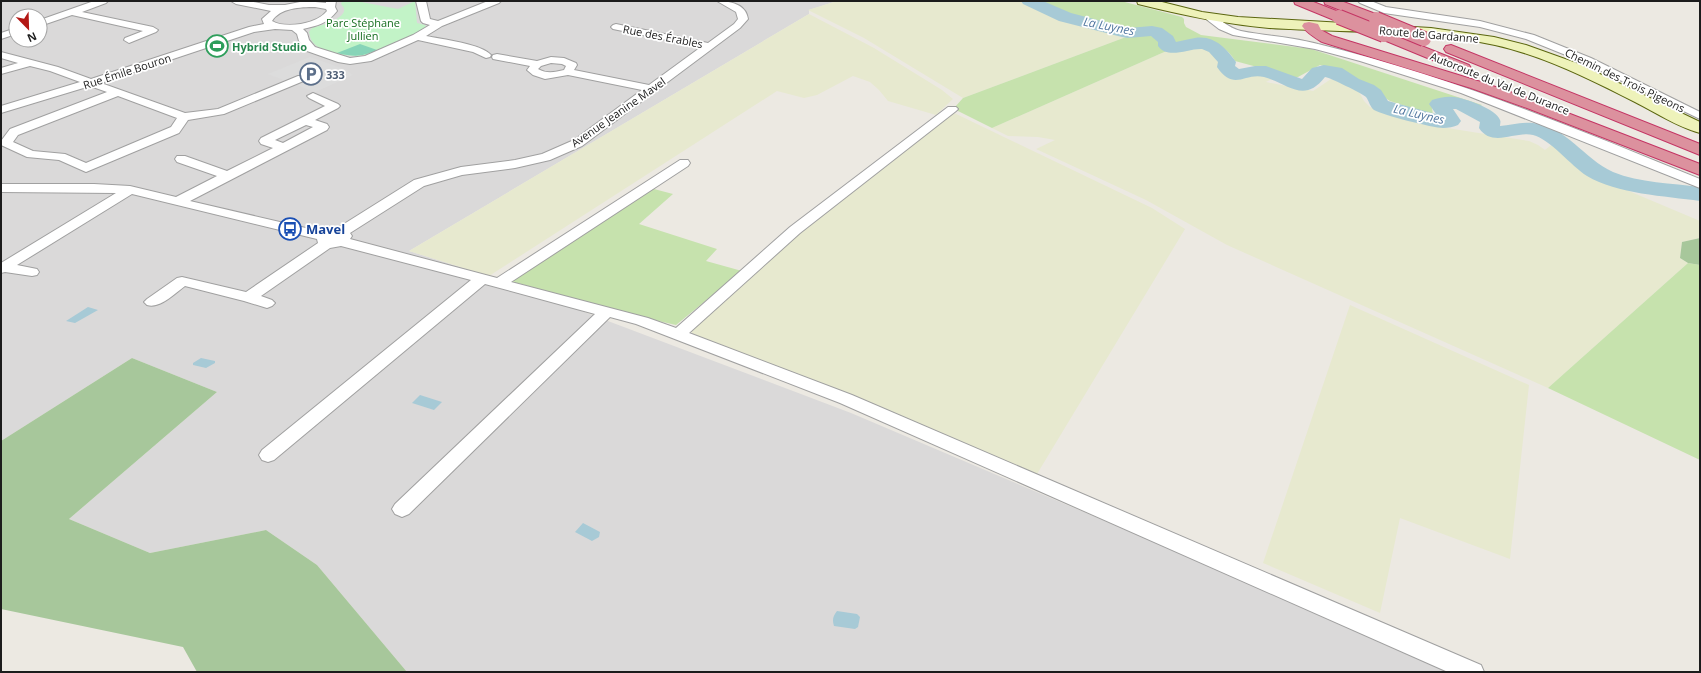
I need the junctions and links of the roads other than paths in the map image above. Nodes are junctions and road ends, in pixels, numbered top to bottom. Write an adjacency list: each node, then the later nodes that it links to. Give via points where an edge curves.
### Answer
1 (103, 1): 13 (street)
2 (236, 1): 12 (street)
3 (421, 1): 17 (street, via 426,21)
4 (496, 1): 17 (street)
5 (744, 1): 11 (street)
6 (1144, 1): 14 (main road, Route de Gardanne)
7 (1300, 1): 18 (highway, Autoroute du Val de Durance)
8 (1330, 1): 45 (highway, Autoroute du Val de Durance, bridge)
9 (1363, 1): 40 (street, Chemin des Trois Pigeons, via 1384,10 1480,24 1530,37 1587,60)
10 (328, 3): 12 (street); 22 (street, via 332,11 330,14)
11 (726, 3): 25 (street, Avenue Jeanine Mavel, via 741,11 743,19)
12 (272, 10): 15 (street, Rue Émile Bouron)
13 (71, 12): 16 (street); 24 (street, via 153,30)
14 (1209, 17): 18 (main road, Route de Gardanne, via 1249,22); 51 (street, via 1222,27 1237,33 1323,48 1465,91)
15 (267, 19): 19 (street, via 269,24); 21 (street, Rue Émile Bouron)
16 (48, 20)
17 (439, 24): 23 (street)
18 (1323, 25): 43 (main road, Route de Gardanne, via 1444,33 1507,44 1570,64); 48 (highway, Autoroute du Val de Durance, bridge, via 1384,35); 49 (highway, via 1315,32 1327,39 1533,105)
19 (274, 26): 21 (street, Rue Émile Bouron); 22 (street, Rue Émile Bouron)
20 (616, 27): 25 (street, Rue des Érables)
21 (252, 29): 34 (street, Rue Émile Bouron)
22 (298, 30): 23 (street, via 311,49 350,61 367,59)
23 (418, 37): 26 (street, via 476,50)
24 (129, 40)
25 (710, 46): 35 (street, Avenue Jeanine Mavel)
26 (486, 55)
27 (1, 56): 29 (street)
28 (497, 57): 30 (street)
29 (28, 63): 31 (street); 34 (street)
30 (537, 64): 32 (street, via 550,60 564,61 572,65); 32 (street, via 532,70 539,75 553,76)
31 (1, 71)
32 (568, 72): 35 (street)
33 (302, 78): 41 (street, via 220,112)
34 (91, 82): 36 (street); 39 (street, Rue Émile Bouron)
35 (651, 89): 55 (street, Avenue Jeanine Mavel, via 578,143 546,158 461,172 420,183)
36 (116, 93): 41 (street); 41 (street, via 14,132 6,143 31,154 61,158 86,168 176,130)
37 (313, 96): 42 (street, via 334,106)
38 (952, 109): 63 (street, via 795,230)
39 (1, 110)
40 (1700, 116)
41 (184, 117)
42 (306, 121): 44 (street, via 323,127); 44 (street, via 265,141)
43 (1700, 128)
44 (283, 148): 50 (street)
45 (1700, 150)
46 (181, 159): 50 (street)
47 (684, 162): 58 (street)
48 (1700, 165)
49 (1700, 170)
50 (228, 176): 54 (street)
51 (1700, 184)
52 (1, 188): 53 (street)
53 (130, 190): 54 (street); 56 (street)
54 (179, 201): 55 (street)
55 (333, 238): 58 (street); 59 (street, Avenue Jeanine Mavel)
56 (3, 268): 57 (street)
57 (32, 272)
58 (490, 281): 62 (street); 64 (street)
59 (248, 297): 60 (street, via 182,282); 61 (street)
60 (152, 302)
61 (267, 303)
62 (606, 312): 63 (street, via 642,321); 65 (street)
63 (678, 335): 66 (street, via 846,399)
64 (268, 455)
65 (402, 508)
66 (1473, 672)

